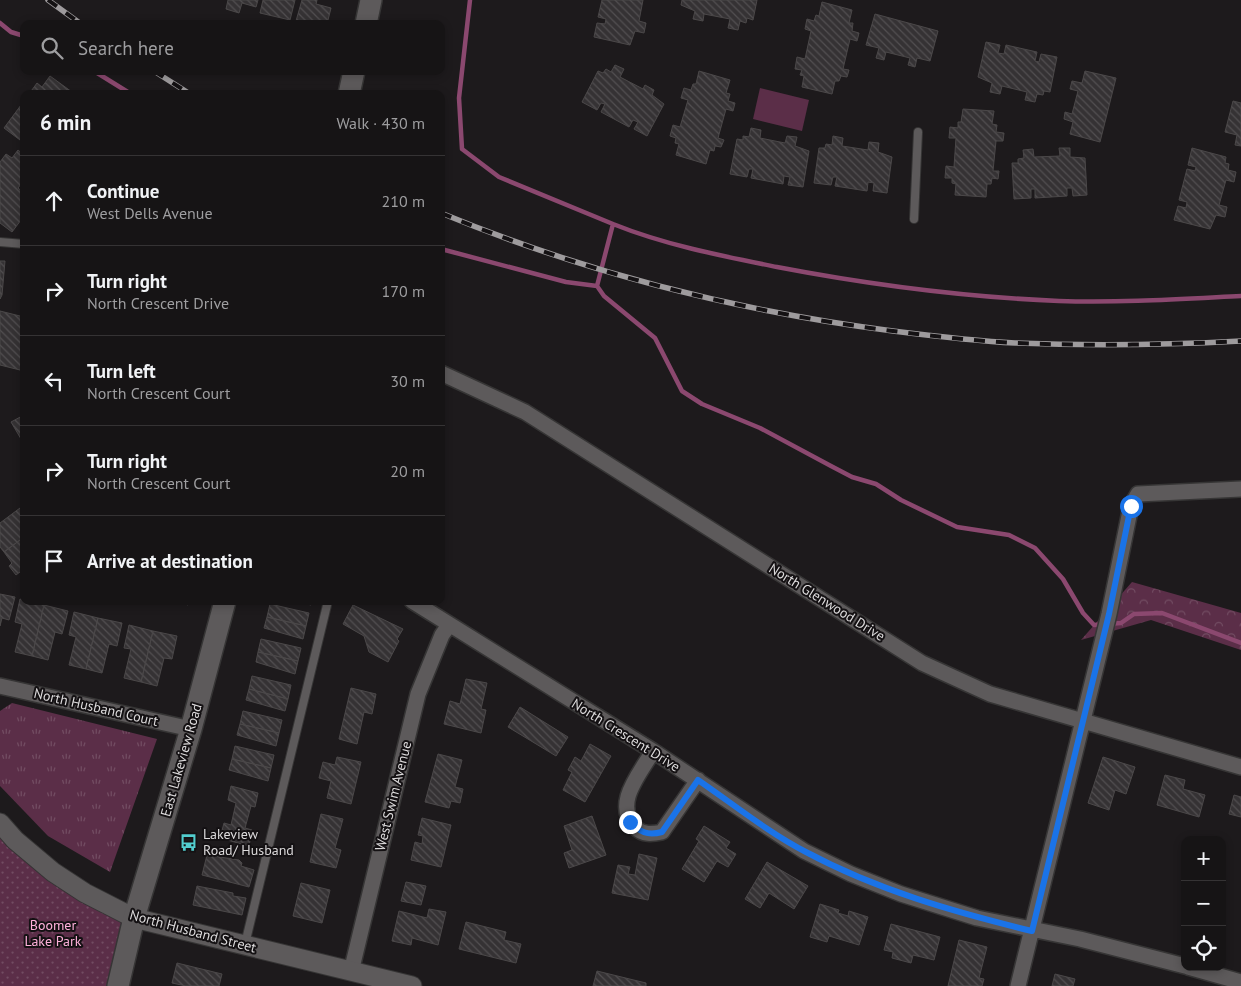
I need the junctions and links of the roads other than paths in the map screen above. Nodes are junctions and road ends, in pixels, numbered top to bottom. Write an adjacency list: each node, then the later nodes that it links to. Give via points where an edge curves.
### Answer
1 (371, 0): 2 (main road)
2 (367, 20)
3 (353, 75): 4 (main road)
4 (350, 90)
5 (918, 132): 6 (lane)
6 (914, 219)
7 (0, 242): 8 (lane)
8 (20, 244)
9 (445, 375): 16 (street, North Glenwood Drive, via 525,412 922,663 990,694)
10 (1241, 489): 16 (street, via 1138,494 1131,506 1111,605)
11 (224, 605): 17 (main road, East Lakeview Road)
12 (327, 605): 24 (lane)
13 (418, 605): 14 (street, North Crescent Drive)
14 (449, 625): 18 (street, North Crescent Drive); 27 (street, West Swim Avenue, via 418,694)
15 (0, 686): 17 (street, North Husband Court)
16 (1082, 720): 19 (street, North Glenwood Drive); 23 (street)
17 (192, 729): 22 (main road, East Lakeview Road)
18 (653, 751): 20 (street, North Crescent Drive); 20 (street, via 625,804 630,822 640,831 652,835 662,832)
19 (1241, 767)
20 (698, 780): 23 (street, North Crescent Drive, via 804,851 851,874 943,907)
21 (0, 823): 22 (street, North Husband Street, via 53,872)
22 (134, 918): 24 (street, North Husband Street); 30 (main road, East Lakeview Road)
23 (1032, 931): 25 (street, North Crescent Drive, via 1089,941); 32 (street)
24 (244, 946): 27 (street, North Husband Street)
25 (1181, 966)
26 (1201, 971): 28 (street, North Crescent Drive)
27 (351, 972): 29 (street, North Husband Street)
28 (1241, 982)
29 (393, 984): 31 (street, North Husband Street)
30 (118, 986)
31 (412, 986)
32 (1018, 986)

